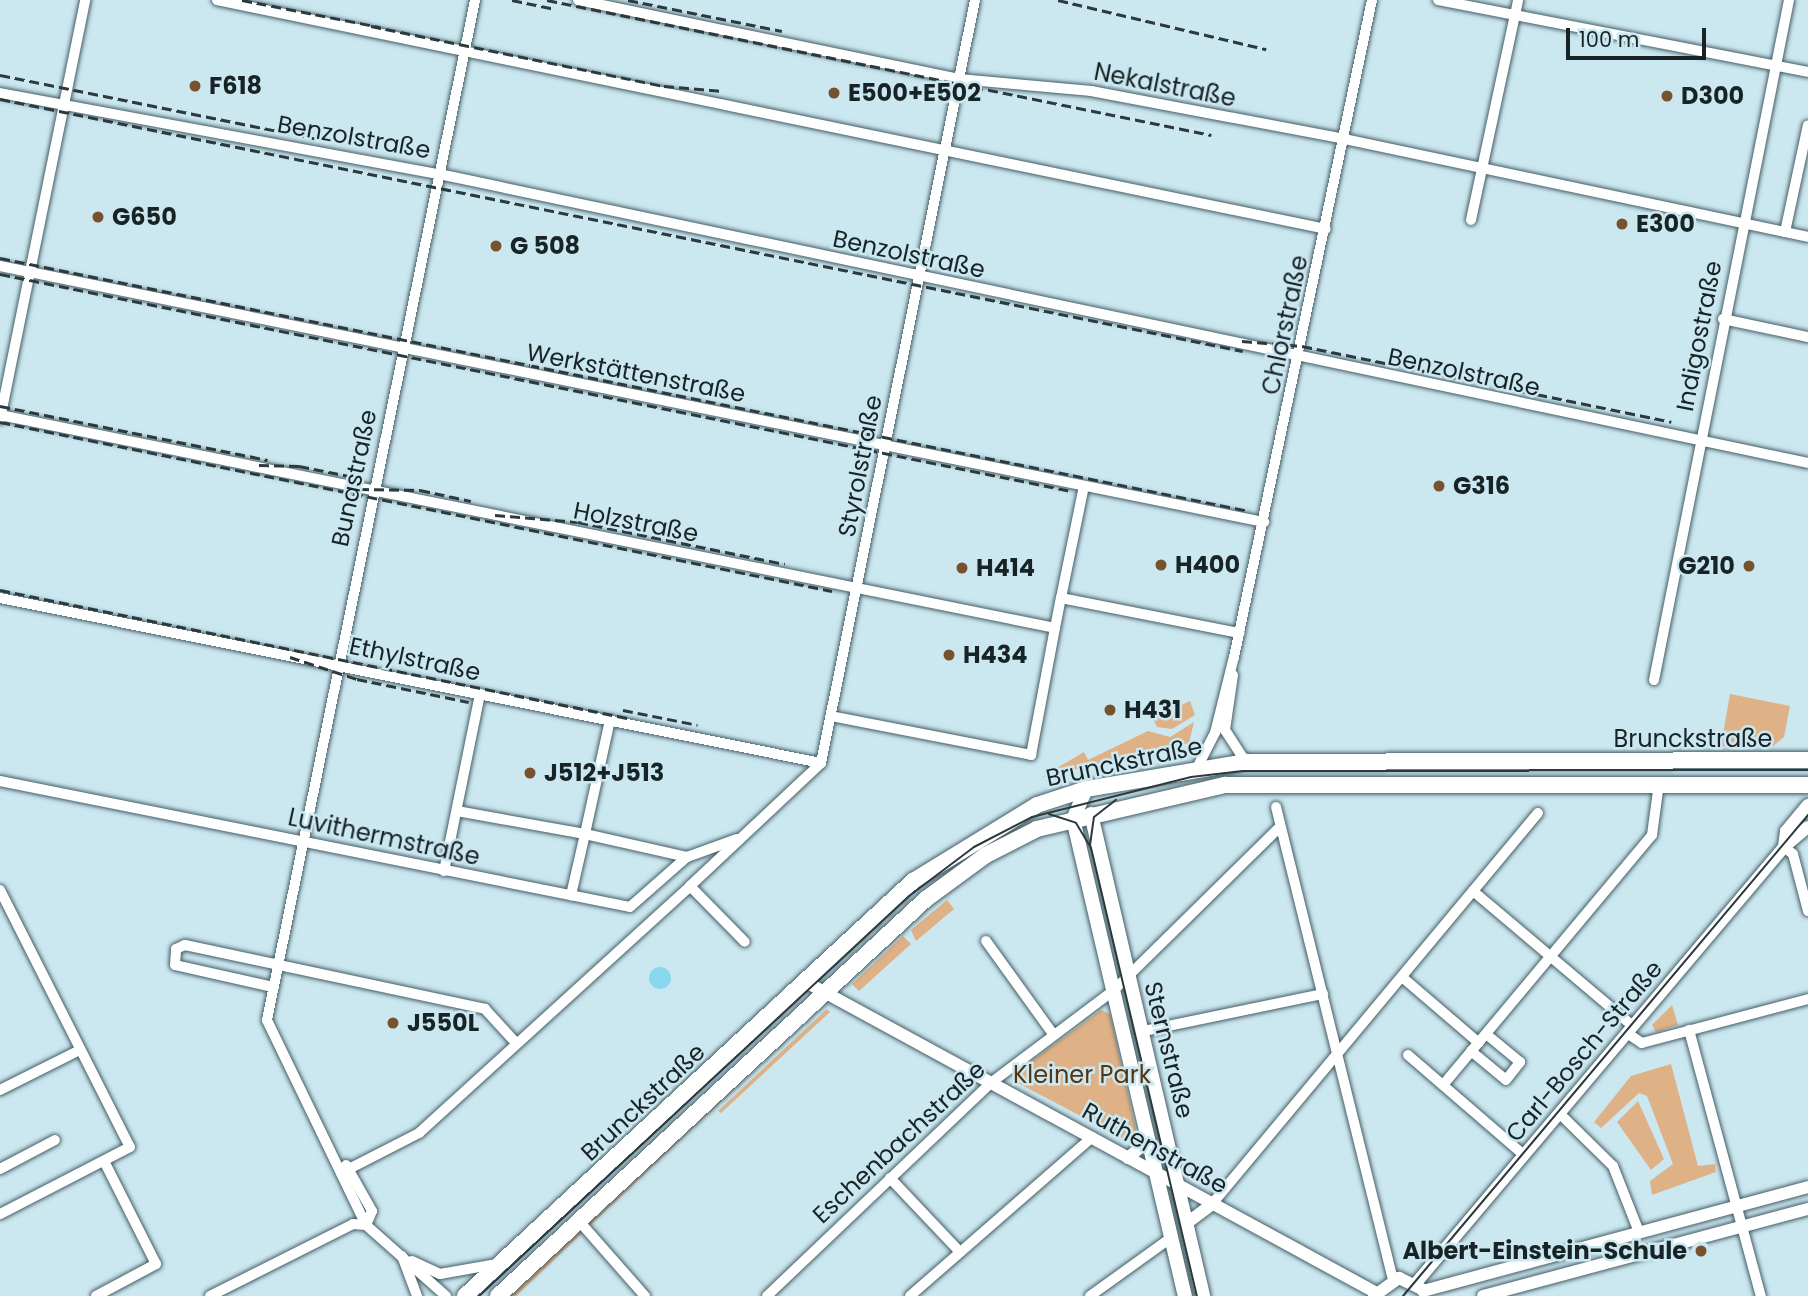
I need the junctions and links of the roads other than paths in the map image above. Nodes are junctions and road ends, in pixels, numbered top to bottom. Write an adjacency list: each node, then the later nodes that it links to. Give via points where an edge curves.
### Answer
1 (85, 0): 16 (street)
2 (217, 0): 11 (street)
3 (475, 0): 11 (street, Bunastraße)
4 (578, 0): 14 (street, Nekalstraße)
5 (975, 0): 14 (street, Styrolstraße)
6 (1372, 0): 18 (street, Chlorstraße)
7 (1438, 0): 10 (street)
8 (1518, 0): 10 (street)
9 (1789, 0): 12 (street, Indigostraße)
10 (1514, 15): 12 (street); 20 (street)
11 (464, 52): 19 (street); 21 (street, Bunastraße)
12 (1774, 68): 13 (street); 23 (street, Indigostraße)
13 (1808, 72)
14 (958, 79): 18 (street, Nekalstraße, via 1091,91); 19 (street, Styrolstraße)
15 (0, 93): 16 (street, Benzolstraße)
16 (62, 106): 21 (street, Benzolstraße); 28 (street)
17 (1808, 125): 25 (street)
18 (1344, 139): 20 (street, Nekalstraße); 24 (street, Chlorstraße)
19 (944, 150): 24 (street); 29 (street, Styrolstraße)
20 (1483, 166): 22 (street); 23 (street, Nekalstraße)
21 (439, 174): 29 (street, Benzolstraße); 32 (street, Bunastraße)
22 (1471, 220)
23 (1742, 220): 25 (street, Nekalstraße); 30 (street, Indigostraße)
24 (1326, 229): 33 (street, Chlorstraße)
25 (1785, 232): 26 (street, Nekalstraße)
26 (1808, 237)
27 (0, 266): 28 (street, Werkstättenstraße)
28 (30, 272): 32 (street, Werkstättenstraße); 34 (street)
29 (919, 277): 33 (street, Benzolstraße); 36 (street, Styrolstraße)
30 (1723, 319): 31 (street); 35 (street, Indigostraße)
31 (1808, 337)
32 (403, 346): 36 (street, Werkstättenstraße); 39 (street, Bunastraße)
33 (1299, 358): 35 (street, Benzolstraße); 40 (street, Chlorstraße)
34 (0, 417): 39 (street, Holzstraße)
35 (1700, 441): 37 (street, Benzolstraße); 47 (street, Indigostraße)
36 (884, 444): 38 (street, Werkstättenstraße); 41 (street, Styrolstraße)
37 (1808, 463)
38 (1084, 486): 40 (street, Werkstättenstraße); 43 (street)
39 (373, 491): 41 (street, Holzstraße); 46 (street, Bunastraße)
40 (1264, 522): 45 (street, Chlorstraße)
41 (858, 588): 44 (street, Holzstraße); 50 (street, Styrolstraße)
42 (0, 598): 46 (street, Ethylstraße)
43 (1061, 598): 44 (street); 45 (street)
44 (1055, 628): 50 (street, via 1031,755)
45 (1240, 633): 48 (street, Chlorstraße)
46 (337, 664): 49 (street, Ethylstraße); 70 (street, Bunastraße)
47 (1654, 680)
48 (1228, 688): 53 (street, via 1227,741); 55 (street, via 1215,733)
49 (480, 694): 51 (street, Ethylstraße); 62 (street)
50 (831, 716): 54 (street, Styrolstraße)
51 (610, 720): 54 (street, Ethylstraße); 68 (street)
52 (1808, 760): 53 (main road, Brunckstraße)
53 (1246, 762): 55 (main road, Brunckstraße)
54 (821, 763): 69 (street)
55 (1196, 768): 59 (main road, Brunckstraße)
56 (0, 781): 70 (street, Luvithermstraße)
57 (1658, 783): 58 (main road, Brunckstraße); 64 (main road, Brunckstraße, via 1225,785); 81 (street, via 1652,835)
58 (1808, 785)
59 (1086, 789): 65 (main road); 85 (main road, Brunckstraße, via 1037,805 941,860)
60 (1808, 804): 71 (street, Carl-Bosch-Straße, via 1786,831)
61 (1276, 807): 66 (street)
62 (457, 811): 68 (street); 73 (street)
63 (1538, 813): 76 (street)
64 (1091, 814): 65 (main road, Brunckstraße); 83 (main road, Sternstraße)
65 (1073, 819): 87 (main road, Brunckstraße, via 986,855); 88 (main road, Sternstraße)
66 (1280, 827): 83 (street, Eschenbachstraße); 89 (street)
67 (1808, 827): 71 (street, Carl-Bosch-Straße)
68 (585, 834): 72 (street); 77 (street)
69 (740, 838): 72 (street, Luvithermstraße); 74 (street)
70 (300, 842): 73 (street, Luvithermstraße); 82 (street, Bunastraße)
71 (1784, 847): 78 (street, via 1793,854); 91 (street, Carl-Bosch-Straße)
72 (687, 857): 77 (street, Luvithermstraße, via 630,907)
73 (444, 871): 77 (street, Luvithermstraße)
74 (690, 886): 80 (street); 95 (street)
75 (0, 890): 97 (street)
76 (1473, 891): 81 (street); 84 (street)
77 (572, 895)
78 (1808, 911)
79 (986, 941): 94 (street)
80 (745, 942)
81 (1551, 957): 91 (street); 96 (street)
82 (277, 965): 86 (street, Bunastraße); 86 (street, via 185,945 174,958 184,968); 95 (street, via 485,1009)
83 (1127, 975): 88 (street, Eschenbachstraße); 93 (main road, Sternstraße)
84 (1402, 976): 96 (street); 98 (street)
85 (804, 981): 87 (street, Ruthenstraße); 128 (main road, Brunckstraße)
86 (273, 987): 111 (street, Bunastraße, via 267,1020 333,1157)
87 (827, 989): 100 (street, Ruthenstraße); 120 (main road, Brunckstraße)
88 (1114, 990): 94 (street, Eschenbachstraße); 106 (main road, Sternstraße)
89 (1323, 994): 93 (street); 98 (street)
90 (1808, 999): 92 (street)
91 (1630, 1029): 92 (street, via 1642,1043); 103 (street, Carl-Bosch-Straße)
92 (1689, 1030): 117 (street)
93 (1139, 1032): 114 (main road, Sternstraße)
94 (1053, 1034): 100 (street, Eschenbachstraße)
95 (515, 1042): 111 (street, via 419,1133)
96 (1479, 1043): 101 (street)
97 (80, 1051): 102 (street); 109 (street, via 130,1147)
98 (1338, 1054): 116 (street); 129 (street)
99 (1408, 1055): 101 (street)
100 (992, 1082): 104 (street, Ruthenstraße); 113 (street, Eschenbachstraße)
101 (1443, 1085): 107 (street)
102 (0, 1090)
103 (1559, 1113): 107 (street, Carl-Bosch-Straße); 124 (street, via 1613,1166)
104 (1092, 1137): 108 (street, Ruthenstraße); 126 (street)
105 (55, 1140): 110 (street)
106 (1149, 1140): 108 (street); 112 (main road, Sternstraße)
107 (1524, 1155): 130 (street, Carl-Bosch-Straße)
108 (1128, 1158): 112 (street, Ruthenstraße)
109 (104, 1161): 119 (street); 132 (street, via 156,1264)
110 (0, 1169)
111 (346, 1170): 122 (street, Bunastraße)
112 (1157, 1174): 114 (street, Ruthenstraße); 125 (main road, Sternstraße)
113 (890, 1178): 126 (street); 139 (street, Eschenbachstraße)
114 (1178, 1186): 116 (street, Ruthenstraße); 121 (main road, Sternstraße)
115 (1808, 1187): 117 (street)
116 (1212, 1204): 121 (street); 131 (street, Ruthenstraße)
117 (1736, 1207): 123 (street); 124 (street)
118 (1808, 1209): 123 (street)
119 (0, 1213)
120 (579, 1221): 137 (main road, Brunckstraße); 138 (street)
121 (1187, 1223): 143 (main road, Sternstraße)
122 (366, 1225): 127 (street); 133 (street, via 353,1224)
123 (1742, 1227): 144 (street); 145 (street)
124 (1639, 1232): 130 (street)
125 (1171, 1237): 141 (street); 142 (main road, Sternstraße)
126 (960, 1252): 140 (street)
127 (401, 1256): 128 (street, via 440,1274); 134 (street); 135 (street)
128 (504, 1262): 136 (main road, Brunckstraße)
129 (1393, 1279): 130 (street); 131 (street)
130 (1421, 1290)
131 (1375, 1294)
132 (96, 1296)
133 (210, 1296)
134 (417, 1296)
135 (446, 1296)
136 (465, 1296)
137 (498, 1296)
138 (645, 1296)
139 (766, 1296)
140 (909, 1296)
141 (1090, 1296)
142 (1185, 1296)
143 (1203, 1296)
144 (1483, 1296)
145 (1761, 1296)

